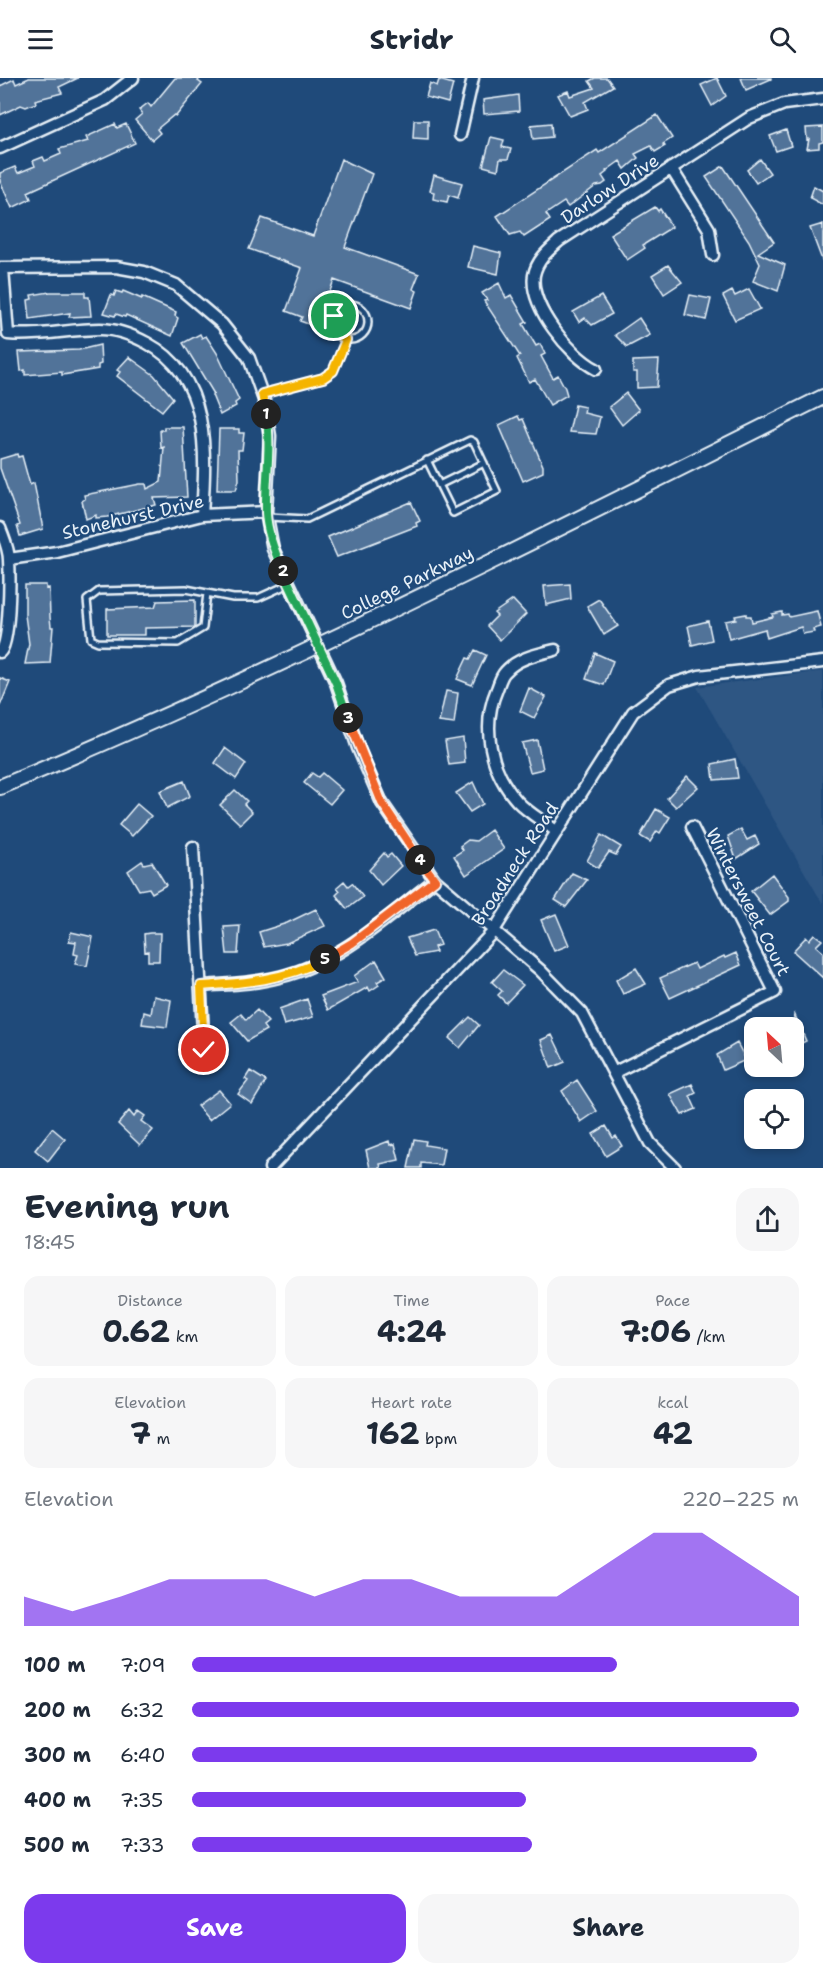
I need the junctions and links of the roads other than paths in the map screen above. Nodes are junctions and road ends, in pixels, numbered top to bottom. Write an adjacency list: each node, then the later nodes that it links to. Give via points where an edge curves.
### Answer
1 (133, 78): 5 (street, via 105,100)
2 (472, 78): 4 (street)
3 (823, 99): 6 (street, Darlow Drive, via 784,104 750,117)
4 (460, 135)
5 (0, 148)
6 (670, 168): 7 (street, via 709,229); 10 (street, Darlow Drive, via 559,242 536,268 535,290 560,338 575,356)
7 (713, 255)
8 (1, 269): 11 (street, via 116,267 144,272 176,285 222,324 249,358); 17 (street, via 8,334 30,336 101,329 128,333 170,358 183,372 194,393 203,438)
9 (346, 340): 9 (lane, via 356,340 367,329 366,314 355,305 340,308 332,321 337,335); 11 (lane, via 333,371 323,378)
10 (596, 369)
11 (262, 394): 16 (street, via 270,436)
12 (823, 397): 22 (main road, College Parkway)
13 (427, 460): 14 (lane, via 470,440); 15 (lane); 16 (lane, via 307,519)
14 (484, 463): 15 (lane); 15 (lane, via 497,491 453,513)
15 (439, 485)
16 (266, 514): 17 (street, Stonehurst Drive); 20 (street, via 273,549)
17 (202, 515): 19 (street, Stonehurst Drive, via 57,552)
18 (0, 528): 19 (street)
19 (9, 559): 24 (street, via 7,626 5,646)
20 (289, 584): 21 (lane, via 258,598); 22 (street)
21 (207, 593): 21 (lane, via 186,589 99,591 87,600 91,639 178,643 203,628)
22 (319, 646): 26 (main road, College Parkway); 30 (street, via 382,803)
23 (555, 650): 28 (street, via 527,657 505,672 492,700 489,726 491,752 517,801)
24 (0, 652)
25 (823, 662): 28 (street, Broadneck Road, via 699,675 669,686 633,712)
26 (0, 787)
27 (692, 828): 34 (street, Wintersweet Court, via 775,992)
28 (557, 832): 31 (street, Broadneck Road)
29 (193, 847): 32 (street)
30 (435, 880): 31 (street); 32 (street, via 352,943 309,968 249,983)
31 (493, 932): 34 (street, via 540,970 582,1013); 35 (street, Broadneck Road)
32 (201, 986): 33 (street)
33 (204, 1050)
34 (615, 1072): 36 (street, via 650,1143)
35 (270, 1168)
36 (675, 1168)

